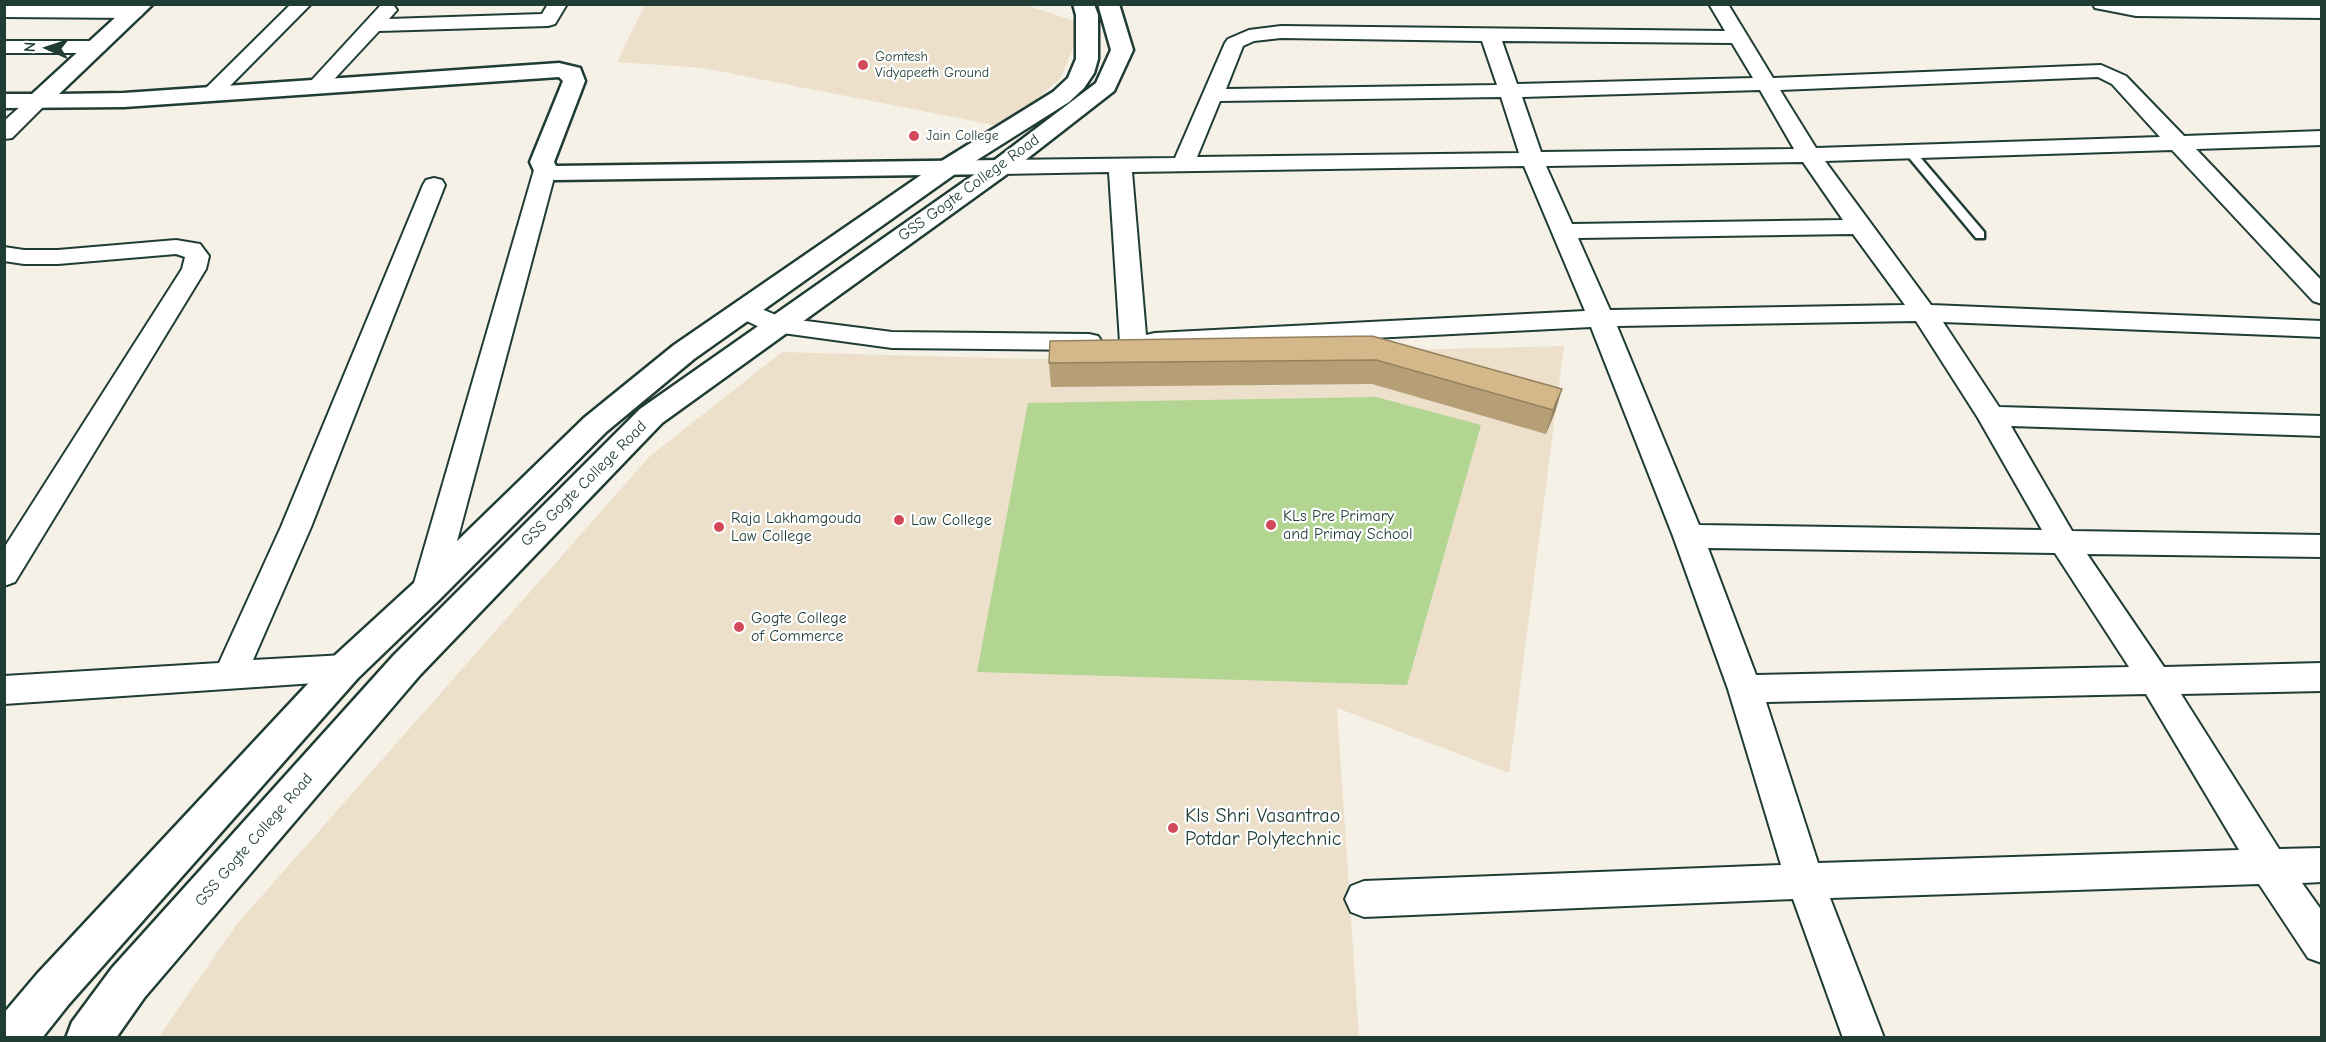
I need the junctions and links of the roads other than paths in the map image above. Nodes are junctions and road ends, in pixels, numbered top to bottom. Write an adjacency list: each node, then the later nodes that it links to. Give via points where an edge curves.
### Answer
1 (302, 4): 19 (street)
2 (392, 4): 11 (street)
3 (558, 4): 11 (street, via 548,20)
4 (1083, 4): 10 (main road, via 1087,15)
5 (1718, 4): 13 (street)
6 (2103, 4): 9 (street, via 2136,10)
7 (138, 8): 8 (street); 15 (main road)
8 (4, 11)
9 (2322, 12)
10 (1104, 24): 31 (main road, via 1076,84); 32 (main road, GSS Gogte College Road, via 1122,50 1106,86)
11 (374, 25): 17 (street)
12 (1490, 34): 13 (street); 18 (street); 20 (street, via 1281,32 1249,36 1234,43)
13 (1738, 37): 16 (street)
14 (4, 47): 15 (street)
15 (97, 47): 22 (main road)
16 (1766, 84): 18 (street); 25 (street, via 2101,71 2119,80); 27 (street)
17 (318, 85): 19 (main road); 33 (main road, via 533,71 572,73 574,81 542,162)
18 (1507, 90): 20 (street); 28 (street)
19 (212, 93): 22 (main road)
20 (1213, 95): 29 (street)
21 (4, 101): 22 (main road)
22 (38, 101): 23 (street)
23 (4, 134)
24 (2320, 139): 25 (street)
25 (2178, 142): 26 (street); 39 (street)
26 (1910, 152): 27 (street); 37 (lane)
27 (1809, 155): 28 (street); 35 (street)
28 (1532, 158): 29 (street); 36 (street)
29 (1183, 164): 30 (street)
30 (1120, 165): 32 (street); 45 (street)
31 (949, 167): 32 (main road); 33 (main road, via 555,173); 40 (main road)
32 (1001, 167): 43 (main road, GSS Gogte College Road)
33 (545, 170): 52 (street)
34 (434, 185): 54 (street, via 296,527)
35 (1860, 227): 36 (street); 41 (street)
36 (1564, 231): 42 (street)
37 (1980, 235)
38 (5, 256): 51 (street, via 58,257 176,247 191,249 197,256 194,269)
39 (2322, 297)
40 (745, 310): 43 (street); 52 (main road, via 684,352 595,425)
41 (1924, 313): 42 (street); 44 (street); 46 (street)
42 (1601, 318): 45 (street); 48 (street)
43 (777, 325): 45 (street, via 892,340); 65 (main road, GSS Gogte College Road, via 651,416 407,664 128,983)
44 (2322, 329)
45 (1133, 342)
46 (1992, 416): 47 (street); 49 (street)
47 (2322, 426)
48 (1688, 536): 49 (street); 57 (street)
49 (2064, 543): 50 (street); 56 (street)
50 (2322, 546)
51 (4, 574)
52 (428, 590): 53 (main road)
53 (345, 668): 54 (street); 64 (main road)
54 (231, 673): 58 (street)
55 (2322, 677): 56 (street)
56 (2155, 680): 57 (street); 59 (street)
57 (1745, 689): 61 (street)
58 (4, 690)
59 (2268, 865): 60 (street); 61 (street); 63 (street)
60 (2322, 865)
61 (1805, 880): 62 (street); 66 (street)
62 (1364, 900)
63 (2322, 945)
64 (13, 1038)
65 (88, 1038)
66 (1864, 1038)

